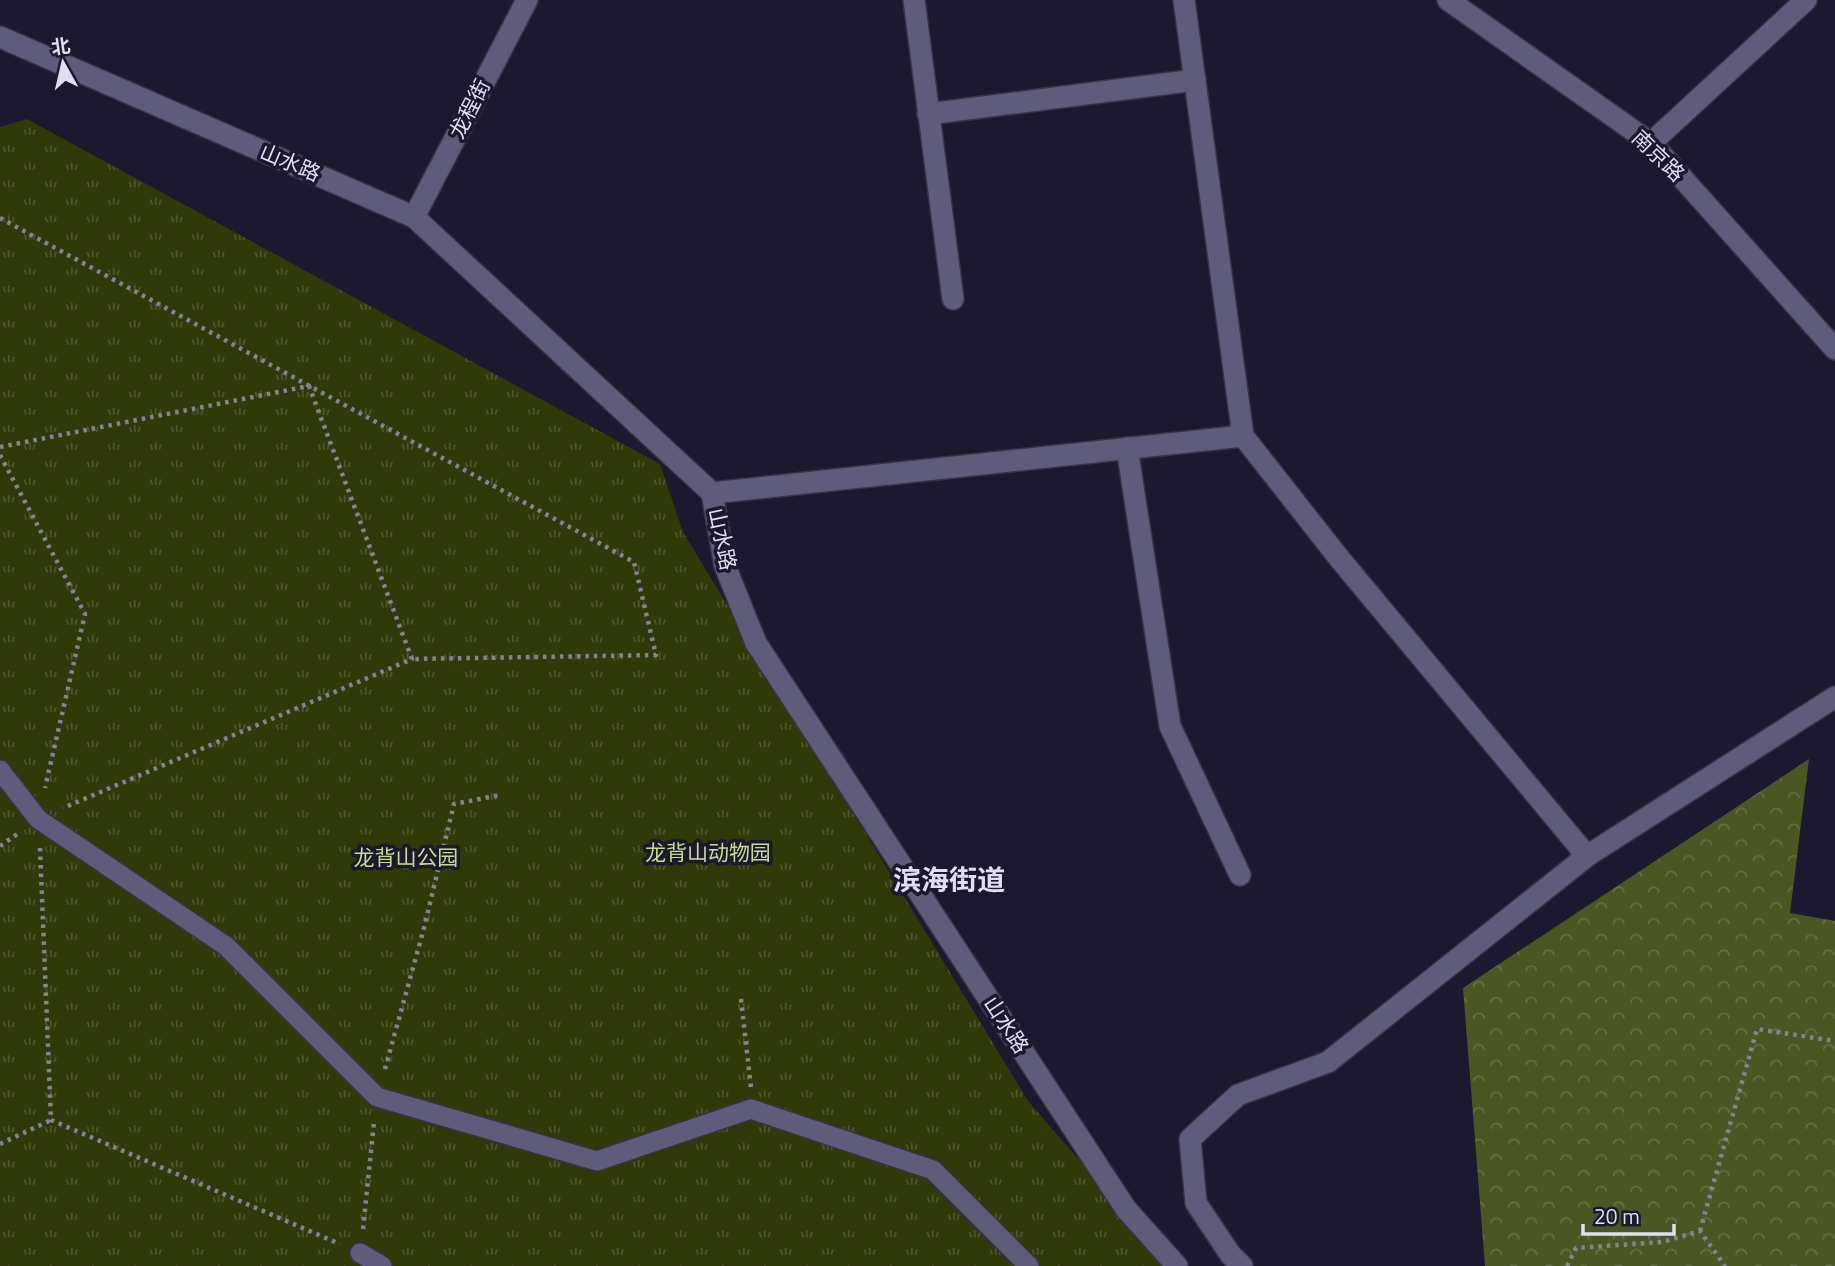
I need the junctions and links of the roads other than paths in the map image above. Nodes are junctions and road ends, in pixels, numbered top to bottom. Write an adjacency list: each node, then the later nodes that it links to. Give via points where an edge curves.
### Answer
1 (527, 0): 10 (street, 龙程街)
2 (915, 0): 8 (street)
3 (1184, 0): 7 (street)
4 (1448, 0): 9 (street, 南京路)
5 (1806, 0): 9 (street)
6 (0, 37): 10 (street, 山水路)
7 (1195, 80): 8 (street); 13 (street)
8 (928, 114): 11 (street)
9 (1651, 143): 12 (street, 南京路)
10 (414, 217): 15 (street, 山水路)
11 (953, 299)
12 (1835, 349)
13 (1243, 436): 14 (street); 18 (street)
14 (1128, 448): 15 (street); 19 (street, via 1170,726)
15 (712, 493): 23 (street, 山水路, via 725,566 756,643 1126,1209)
16 (1835, 697): 18 (street)
17 (0, 770): 22 (lane, via 38,819 226,946 377,1097 597,1161 751,1109 933,1170)
18 (1587, 856): 24 (street, via 1328,1062 1238,1095 1190,1139 1196,1203)
19 (1240, 875)
20 (360, 1253): 21 (lane)
21 (382, 1266)
22 (1029, 1266)
23 (1177, 1266)
24 (1242, 1266)

